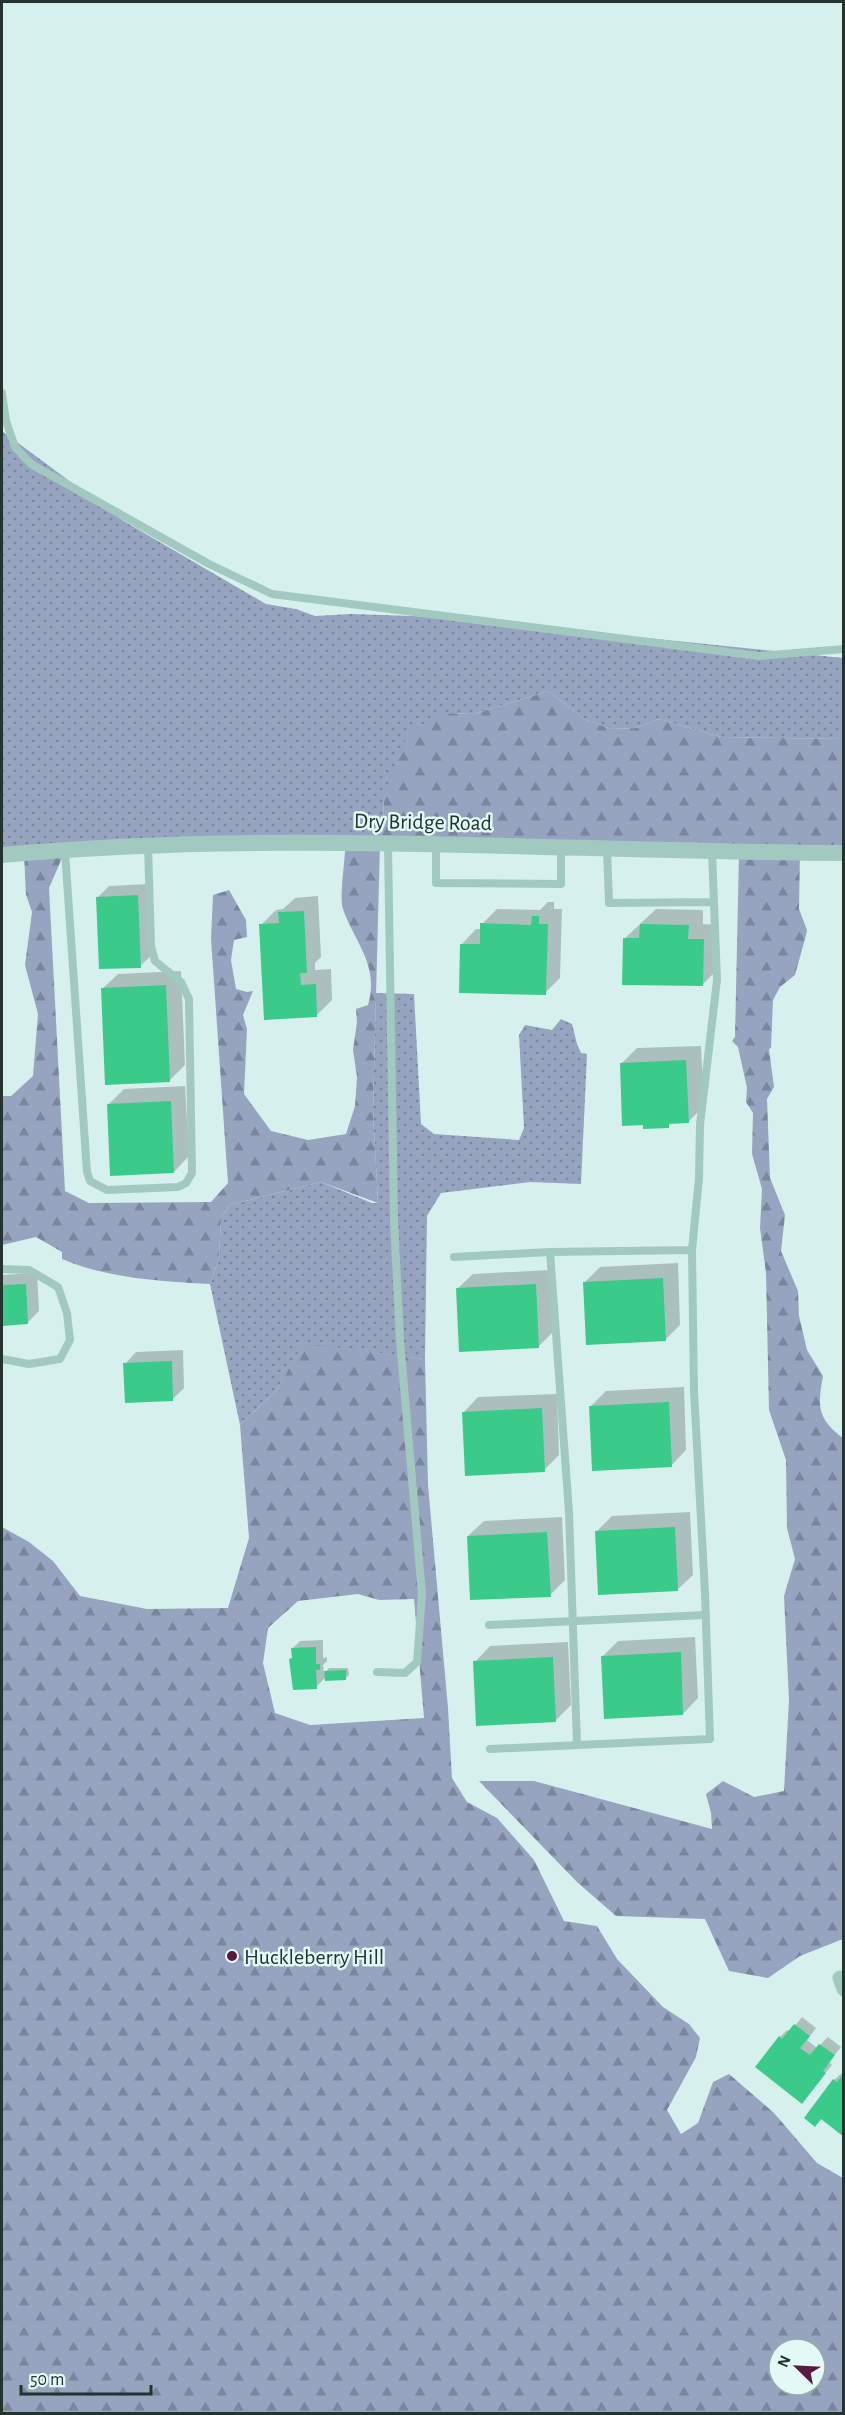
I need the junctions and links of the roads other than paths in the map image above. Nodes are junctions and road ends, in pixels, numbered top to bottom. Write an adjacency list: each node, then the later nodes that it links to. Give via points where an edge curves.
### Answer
1 (2, 393): 2 (lane, via 15,447 31,464 209,564 272,594 759,656)
2 (843, 649)
3 (388, 843): 4 (street, Dry Bridge Road); 5 (street, Dry Bridge Road); 21 (lane, via 394,1221 422,1594 417,1662 405,1673)
4 (436, 844): 6 (street, Dry Bridge Road); 6 (lane, via 436,883 561,884)
5 (148, 845): 8 (street, Dry Bridge Road); 8 (lane, via 151,946 156,961 181,982 189,999 192,1173 178,1187 107,1190 90,1181)
6 (561, 846): 7 (street, Dry Bridge Road)
7 (607, 848): 9 (street, Dry Bridge Road); 12 (lane, via 609,903)
8 (64, 849): 11 (street, Dry Bridge Road)
9 (712, 850): 10 (street, Dry Bridge Road); 12 (lane)
10 (843, 853)
11 (2, 855)
12 (712, 902): 13 (lane, via 717,980 700,1125)
13 (692, 1250): 14 (lane); 18 (lane, via 694,1391)
14 (550, 1252): 15 (lane); 19 (lane)
15 (454, 1257)
16 (2, 1269): 17 (lane, via 29,1270 58,1287 67,1313 70,1340 60,1359 29,1364)
17 (2, 1359)
18 (706, 1615): 19 (lane); 22 (lane, via 710,1738)
19 (573, 1621): 20 (lane); 22 (lane)
20 (489, 1625)
21 (377, 1672)
22 (577, 1745): 23 (lane)
23 (490, 1749)

